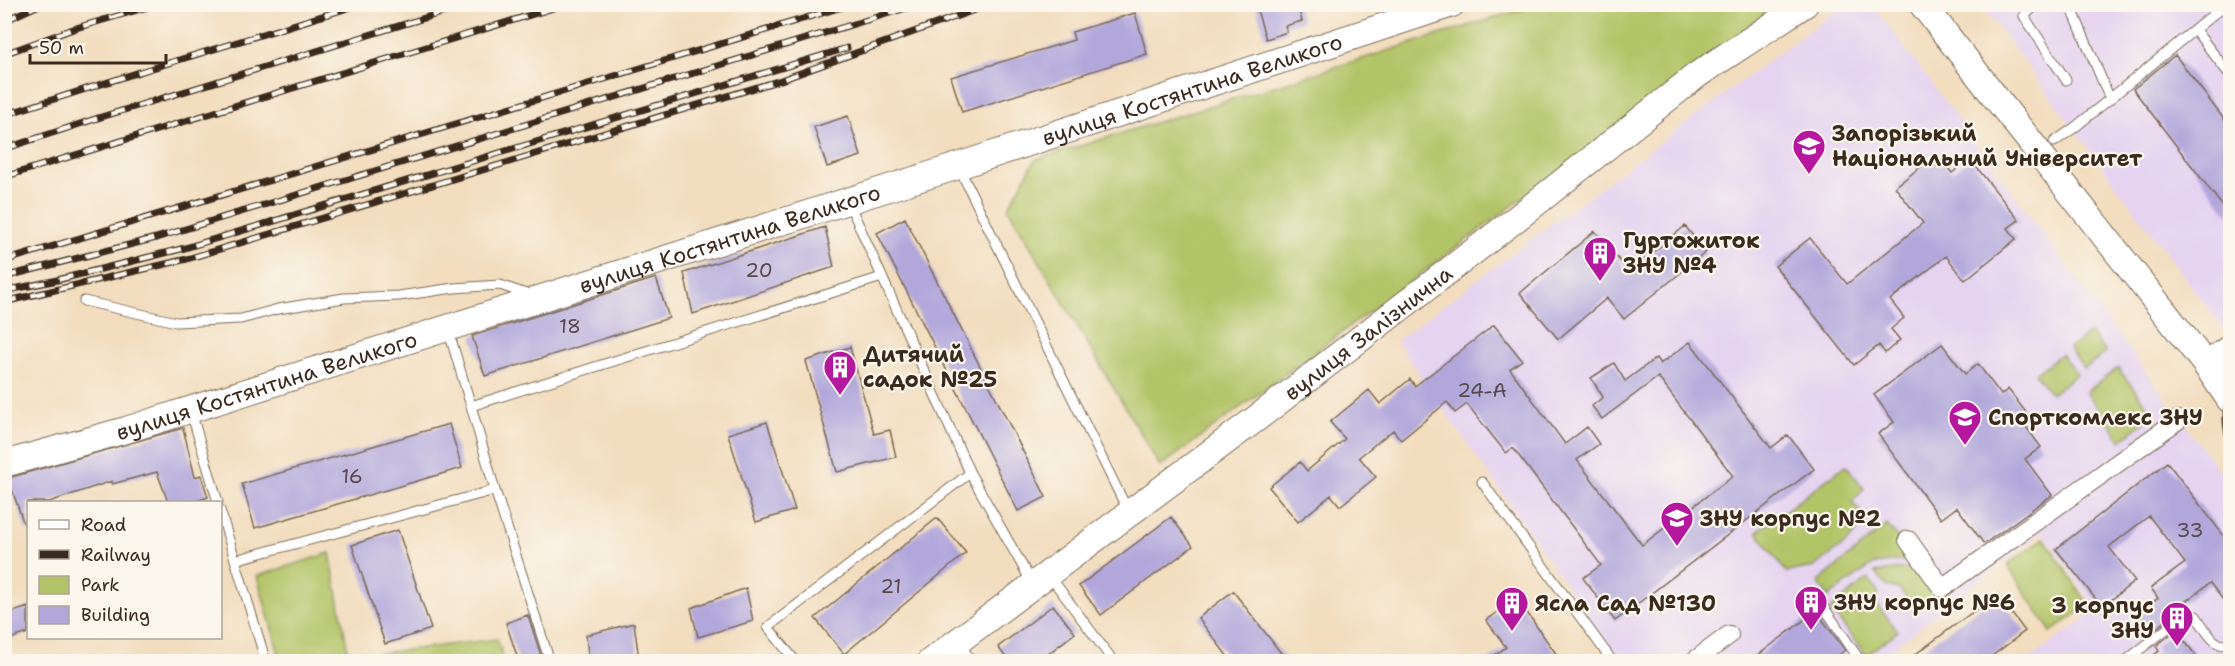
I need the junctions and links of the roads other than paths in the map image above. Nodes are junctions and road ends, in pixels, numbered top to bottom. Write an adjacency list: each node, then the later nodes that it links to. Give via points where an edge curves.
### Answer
1 (1452, 4): 12 (street, вулиця Костянтина Великого)
2 (1805, 4): 29 (street, вулиця Залізнична, via 1698,75)
3 (1922, 4): 19 (street)
4 (2037, 4): 9 (lane, via 2025,16)
5 (2070, 4): 10 (lane)
6 (2226, 4): 7 (lane)
7 (2195, 30): 8 (lane); 10 (lane)
8 (2230, 75)
9 (2066, 80)
10 (2110, 99): 11 (lane)
11 (2054, 142)
12 (958, 166): 13 (street, вулиця Костянтина Великого); 29 (lane)
13 (848, 201): 14 (lane); 15 (street, вулиця Костянтина Великого)
14 (882, 277): 21 (lane); 25 (lane)
15 (540, 299): 16 (lane, via 500,285 344,298 241,319 176,322); 17 (street, вулиця Костянтина Великого)
16 (84, 301)
17 (448, 328): 21 (lane); 22 (street, вулиця Костянтина Великого)
18 (2230, 348): 19 (street)
19 (2206, 365): 20 (street)
20 (2228, 390)
21 (471, 406): 27 (lane)
22 (191, 409): 24 (street, вулиця Костянтина Великого); 28 (lane)
23 (2178, 420): 31 (street, via 1942,588)
24 (4, 464)
25 (970, 473): 33 (lane); 40 (lane, via 768,627)
26 (1482, 482): 43 (lane)
27 (495, 490): 32 (lane); 39 (lane)
28 (218, 501)
29 (1129, 513): 33 (street, вулиця Залізнична)
30 (222, 516): 32 (lane)
31 (1908, 540)
32 (236, 560): 38 (lane)
33 (1041, 579): 37 (street, вулиця Залізнична); 42 (lane)
34 (1825, 609): 45 (lane)
35 (1729, 635): 44 (street)
36 (2230, 644): 46 (lane, via 2217,644 2196,616 2188,614)
37 (961, 653): 41 (street, вулиця Залізнична)
38 (266, 662)
39 (550, 662)
40 (796, 662)
41 (930, 662)
42 (1114, 662)
43 (1613, 662)
44 (1693, 662)
45 (1861, 662)
46 (2124, 662)

